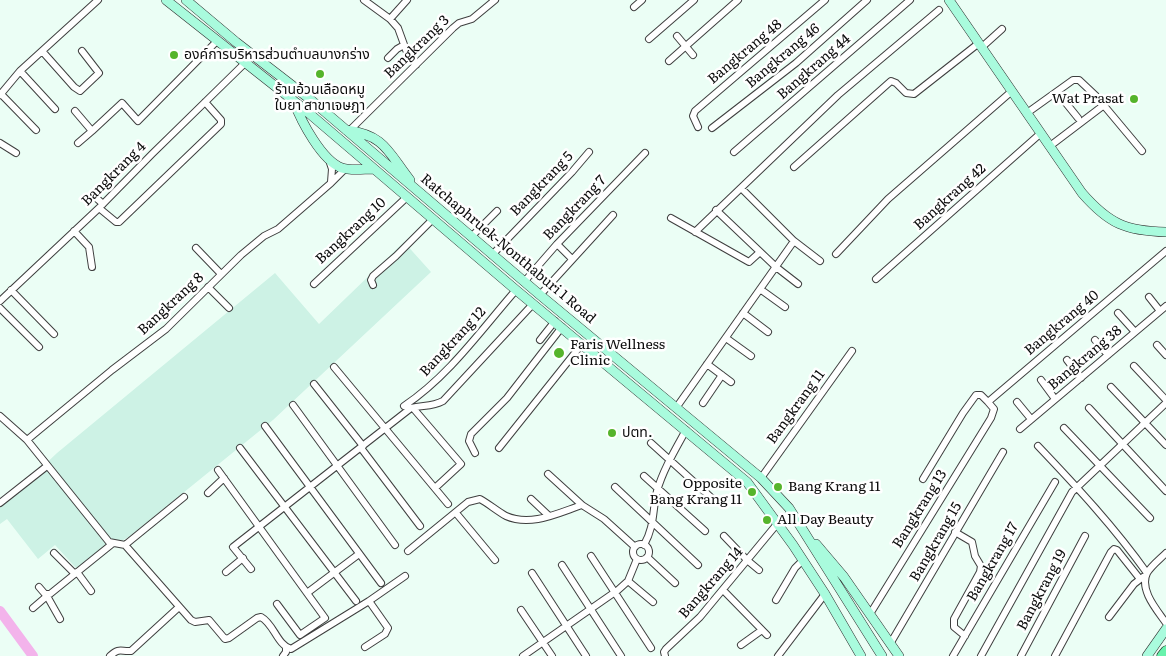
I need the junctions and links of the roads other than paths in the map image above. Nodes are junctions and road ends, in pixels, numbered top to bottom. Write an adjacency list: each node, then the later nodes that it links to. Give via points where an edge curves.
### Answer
1 (98, 0): 24 (street)
2 (166, 0): 20 (main road, Ratchaphruek-Nonthaburi 1 Road)
3 (186, 0): 46 (main road, Ratchaphruek-Nonthaburi 1 Road)
4 (364, 0): 16 (street)
5 (407, 0): 16 (street)
6 (495, 0): 30 (street, Bangkrang 3, via 472,19 459,23)
7 (642, 0): 14 (street)
8 (694, 0): 19 (street)
9 (738, 0): 23 (street)
10 (825, 0): 43 (street, Bangkrang 48, via 695,111 693,116)
11 (867, 0): 44 (street, Bangkrang 46, via 796,63)
12 (910, 0): 55 (street, Bangkrang 44)
13 (949, 0): 22 (main road)
14 (634, 7)
15 (939, 10): 63 (street, via 838,95)
16 (390, 19): 21 (street, via 398,28)
17 (1002, 29): 22 (street)
18 (677, 36): 23 (street)
19 (649, 39)
20 (217, 41): 29 (main road, Ratchaphruek-Nonthaburi 1 Road); 47 (street, via 138,121 122,103)
21 (404, 45): 27 (street); 30 (street)
22 (981, 45): 32 (main road); 59 (street, via 914,94 906,94 896,82 891,81)
23 (686, 46): 26 (street); 28 (street)
24 (42, 51): 25 (street, via 80,91 99,73); 31 (street)
25 (82, 51)
26 (693, 55)
27 (388, 58)
28 (669, 61)
29 (245, 63): 35 (main road, Ratchaphruek-Nonthaburi 1 Road); 36 (street, Bangkrang 4)
30 (416, 65): 41 (street, Bangkrang 3)
31 (20, 70): 34 (street); 38 (street)
32 (1012, 91): 40 (main road); 82 (street, via 888,199)
33 (1056, 92): 37 (street, via 1073,80 1079,80); 40 (street); 42 (street)
34 (1, 94): 45 (street)
35 (294, 101): 58 (main road, via 301,120); 61 (main road, Ratchaphruek-Nonthaburi 1 Road)
36 (205, 102): 67 (street, Bangkrang 4); 67 (street, via 221,124 119,222)
37 (1104, 105): 42 (street); 53 (street)
38 (55, 109)
39 (75, 110): 47 (street)
40 (1027, 113): 49 (main road)
41 (360, 120): 46 (street, Bangkrang 3); 48 (street)
42 (1079, 120): 52 (street)
43 (698, 128)
44 (712, 128)
45 (36, 130)
46 (348, 130): 48 (main road); 64 (main road, Ratchaphruek-Nonthaburi 1 Road)
47 (92, 131): 51 (street)
48 (362, 133): 64 (main road, via 384,145)
49 (1041, 133): 52 (main road); 89 (street, Bangkrang 42)
50 (0, 142): 56 (street)
51 (78, 143)
52 (1050, 146): 75 (main road, via 1082,193 1105,216 1130,228)
53 (1142, 151)
54 (589, 152): 83 (street, Bangkrang 5)
55 (734, 152)
56 (16, 153)
57 (645, 153): 78 (street, Bangkrang 7)
58 (329, 160): 60 (main road); 62 (street, via 333,175)
59 (794, 167)
60 (345, 169): 61 (main road); 62 (street, Bangkrang 8)
61 (373, 169): 66 (main road, Ratchaphruek-Nonthaburi 1 Road)
62 (331, 183): 88 (street, Bangkrang 8, via 278,229 250,246)
63 (741, 188): 68 (street); 77 (street)
64 (420, 193): 76 (main road, Ratchaphruek-Nonthaburi 1 Road)
65 (93, 195): 67 (street)
66 (406, 197): 72 (main road, Ratchaphruek-Nonthaburi 1 Road); 91 (street, Bangkrang 10)
67 (101, 206): 73 (street, Bangkrang 4)
68 (716, 210): 74 (street); 81 (street)
69 (497, 211): 76 (street)
70 (613, 215): 84 (street)
71 (671, 218): 74 (street)
72 (433, 219): 93 (street, via 373,276); 97 (main road, Ratchaphruek-Nonthaburi 1 Road)
73 (74, 231): 86 (street, via 89,247); 96 (street, Bangkrang 4)
74 (695, 232): 81 (street, via 749,262)
75 (1166, 232)
76 (471, 237): 83 (main road, Ratchaphruek-Nonthaburi 1 Road)
77 (794, 241): 85 (street); 87 (street)
78 (557, 244): 84 (street); 90 (street, Bangkrang 7)
79 (196, 248): 88 (street)
80 (1166, 251): 133 (street, Bangkrang 40)
81 (760, 252): 87 (street)
82 (836, 254)
83 (492, 255): 90 (main road, Ratchaphruek-Nonthaburi 1 Road)
84 (572, 259): 98 (street)
85 (820, 261)
86 (92, 267)
87 (776, 267): 92 (street); 95 (street)
88 (221, 274): 94 (street, Bangkrang 8)
89 (876, 280)
90 (524, 282): 98 (main road, Ratchaphruek-Nonthaburi 1 Road)
91 (314, 284)
92 (798, 284)
93 (373, 285)
94 (208, 287): 103 (street); 150 (street, Bangkrang 8, via 166,329)
95 (760, 289): 104 (street); 107 (street)
96 (11, 290): 100 (street, Bangkrang 4); 111 (street)
97 (516, 290): 101 (main road, Ratchaphruek-Nonthaburi 1 Road); 138 (street, Bangkrang 12, via 459,357)
98 (540, 294): 140 (main road, Ratchaphruek-Nonthaburi 1 Road)
99 (1149, 297): 105 (street)
100 (0, 301)
101 (533, 304): 108 (main road, Ratchaphruek-Nonthaburi 1 Road); 139 (street, via 443,401 434,406)
102 (0, 308): 117 (street)
103 (229, 308)
104 (785, 308)
105 (1163, 309): 110 (street, Bangkrang 38)
106 (1118, 313): 110 (street)
107 (743, 314): 109 (street); 112 (street)
108 (558, 324): 113 (street); 115 (main road, Ratchaphruek-Nonthaburi 1 Road); 159 (street, via 507,398 470,437)
109 (768, 332)
110 (1135, 332): 119 (street, Bangkrang 38)
111 (54, 334)
112 (726, 338): 121 (street); 123 (street)
113 (540, 340)
114 (1094, 340): 119 (street)
115 (582, 344): 149 (main road, Ratchaphruek-Nonthaburi 1 Road); 157 (street)
116 (1157, 345): 120 (street)
117 (39, 347)
118 (852, 351): 168 (street, Bangkrang 11)
119 (1108, 355): 127 (street, Bangkrang 38)
120 (1166, 355)
121 (751, 356)
122 (1068, 360): 127 (street)
123 (707, 364): 126 (street); 140 (street)
124 (334, 366): 147 (street)
125 (1134, 366): 135 (street)
126 (722, 375): 129 (street); 136 (street)
127 (1081, 378): 132 (street, Bangkrang 38)
128 (1041, 380): 132 (street)
129 (731, 382)
130 (314, 384): 155 (street)
131 (1111, 387): 144 (street)
132 (1055, 399): 143 (street, Bangkrang 38)
133 (988, 402): 169 (street, via 983,396 976,395); 242 (street, Bangkrang 13, via 994,409 991,418)
134 (1017, 402): 143 (street)
135 (1166, 402): 144 (street)
136 (703, 403)
137 (294, 405): 163 (street)
138 (404, 406)
139 (413, 408): 147 (street); 174 (street, via 461,464)
140 (676, 408): 168 (main road, Ratchaphruek-Nonthaburi 1 Road)
141 (1089, 408): 152 (street)
142 (0, 416): 150 (street)
143 (1031, 419): 148 (street, Bangkrang 38)
144 (1145, 422): 152 (street); 153 (street)
145 (265, 426): 172 (street)
146 (1064, 428): 161 (street)
147 (385, 429): 155 (street); 174 (street)
148 (1020, 429)
149 (686, 430): 160 (street); 190 (main road, Ratchaphruek-Nonthaburi 1 Road, via 747,482)
150 (27, 440): 162 (street)
151 (651, 443): 160 (street)
152 (1122, 444): 161 (street); 176 (street)
153 (1166, 445)
154 (1038, 446): 171 (street)
155 (362, 447): 163 (street); 192 (street)
156 (240, 448): 184 (street)
157 (499, 448)
158 (1002, 452): 194 (street, Bangkrang 15)
159 (475, 453)
160 (670, 460): 175 (street); 180 (street)
161 (1100, 465): 171 (street); 188 (street)
162 (47, 466): 181 (street); 197 (street)
163 (338, 466): 172 (street); 200 (street)
164 (218, 470): 167 (street)
165 (548, 474): 183 (street)
166 (644, 476): 175 (street)
167 (224, 478): 177 (street); 191 (street)
168 (761, 478): 185 (main road, Ratchaphruek-Nonthaburi 1 Road)
169 (923, 479)
170 (1055, 482): 249 (street, Bangkrang 17)
171 (1077, 486): 222 (street, via 1117,533); 270 (street)
172 (310, 487): 184 (street); 205 (street)
173 (614, 487): 189 (street)
174 (435, 488): 182 (street)
175 (658, 489): 189 (street); 193 (street)
176 (1166, 491)
177 (208, 493)
178 (184, 497): 198 (street)
179 (531, 499): 187 (street)
180 (715, 501)
181 (0, 503)
182 (448, 504)
183 (582, 504): 187 (street); 201 (street)
184 (285, 506): 191 (street); 218 (street)
185 (789, 508): 242 (main road); 267 (main road, Ratchaphruek-Nonthaburi 1 Road)
186 (456, 512): 187 (street, via 468,502 480,499 503,514 520,520); 202 (street); 210 (street)
187 (549, 516)
188 (1150, 518)
189 (653, 523): 199 (street); 214 (street)
190 (777, 524): 211 (street, Bangkrang 14); 212 (main road, Ratchaphruek-Nonthaburi 1 Road)
191 (259, 526): 208 (street, via 233,547); 229 (street)
192 (420, 526)
193 (705, 531)
194 (956, 532): 249 (street, via 972,542 981,568 954,619 954,627); 251 (street, Bangkrang 15)
195 (724, 536): 211 (street)
196 (1085, 536): 271 (street, Bangkrang 19)
197 (112, 544): 198 (street); 219 (street)
198 (125, 545): 238 (street)
199 (644, 545): 201 (street); 207 (street, via 649,552)
200 (395, 546)
201 (635, 546): 209 (street, via 633,552)
202 (408, 551)
203 (54, 553): 219 (street)
204 (1166, 553): 222 (street)
205 (359, 554): 218 (street); 224 (street)
206 (591, 556): 230 (street)
207 (647, 557): 209 (street); 225 (street)
208 (242, 558): 215 (street); 217 (street)
209 (637, 559): 223 (street)
210 (495, 560)
211 (747, 560): 216 (street); 227 (street, Bangkrang 14)
212 (803, 560): 231 (main road, Ratchaphruek-Nonthaburi 1 Road); 233 (street)
213 (562, 564): 241 (street)
214 (698, 565)
215 (251, 569)
216 (759, 570)
217 (226, 572)
218 (335, 572): 229 (street); 234 (street)
219 (76, 573): 228 (street); 232 (street)
220 (532, 573): 246 (street)
221 (405, 576): 235 (street)
222 (1145, 576): 243 (street, via 1128,591); 245 (street, via 1145,588); 272 (street, via 1114,549)
223 (628, 581): 230 (street); 236 (street)
224 (380, 582)
225 (675, 583)
226 (39, 587): 232 (street)
227 (723, 590): 252 (street, via 765,633); 263 (street, Bangkrang 14, via 666,649)
228 (91, 592)
229 (307, 593): 237 (street, via 326,618 300,635)
230 (614, 593): 241 (street); 255 (street)
231 (825, 594): 247 (main road, Ratchaphruek-Nonthaburi 1 Road); 264 (street)
232 (47, 596): 239 (street); 244 (street)
233 (776, 600)
234 (356, 601)
235 (369, 601): 253 (street, via 291,649); 254 (street, via 388,628 385,634)
236 (653, 602)
237 (277, 604)
238 (179, 607): 253 (street, via 195,622 209,620 226,639 261,617 270,624); 257 (street, via 131,650 121,649)
239 (33, 608)
240 (521, 610): 250 (street)
241 (590, 610): 246 (street); 262 (street)
242 (870, 614): 251 (main road)
243 (1109, 617)
244 (60, 618)
245 (1166, 623)
246 (566, 626): 250 (street); 261 (street)
247 (845, 629): 265 (street); 266 (main road, Ratchaphruek-Nonthaburi 1 Road)
248 (1166, 629): 273 (main road)
249 (965, 636): 269 (street, Bangkrang 17)
250 (543, 642): 259 (street); 260 (street)
251 (890, 644): 268 (main road)
252 (741, 645)
253 (286, 648): 258 (street)
254 (365, 648)
255 (651, 648)
256 (1166, 651): 274 (main road)
257 (110, 656)
258 (283, 656)
259 (523, 656)
260 (552, 656)
261 (586, 656)
262 (621, 656)
263 (665, 656)
264 (778, 656)
265 (856, 656)
266 (861, 656)
267 (882, 656)
268 (899, 656)
269 (953, 656)
270 (981, 656)
271 (1021, 656)
272 (1055, 656)
273 (1146, 656)
274 (1162, 656)

